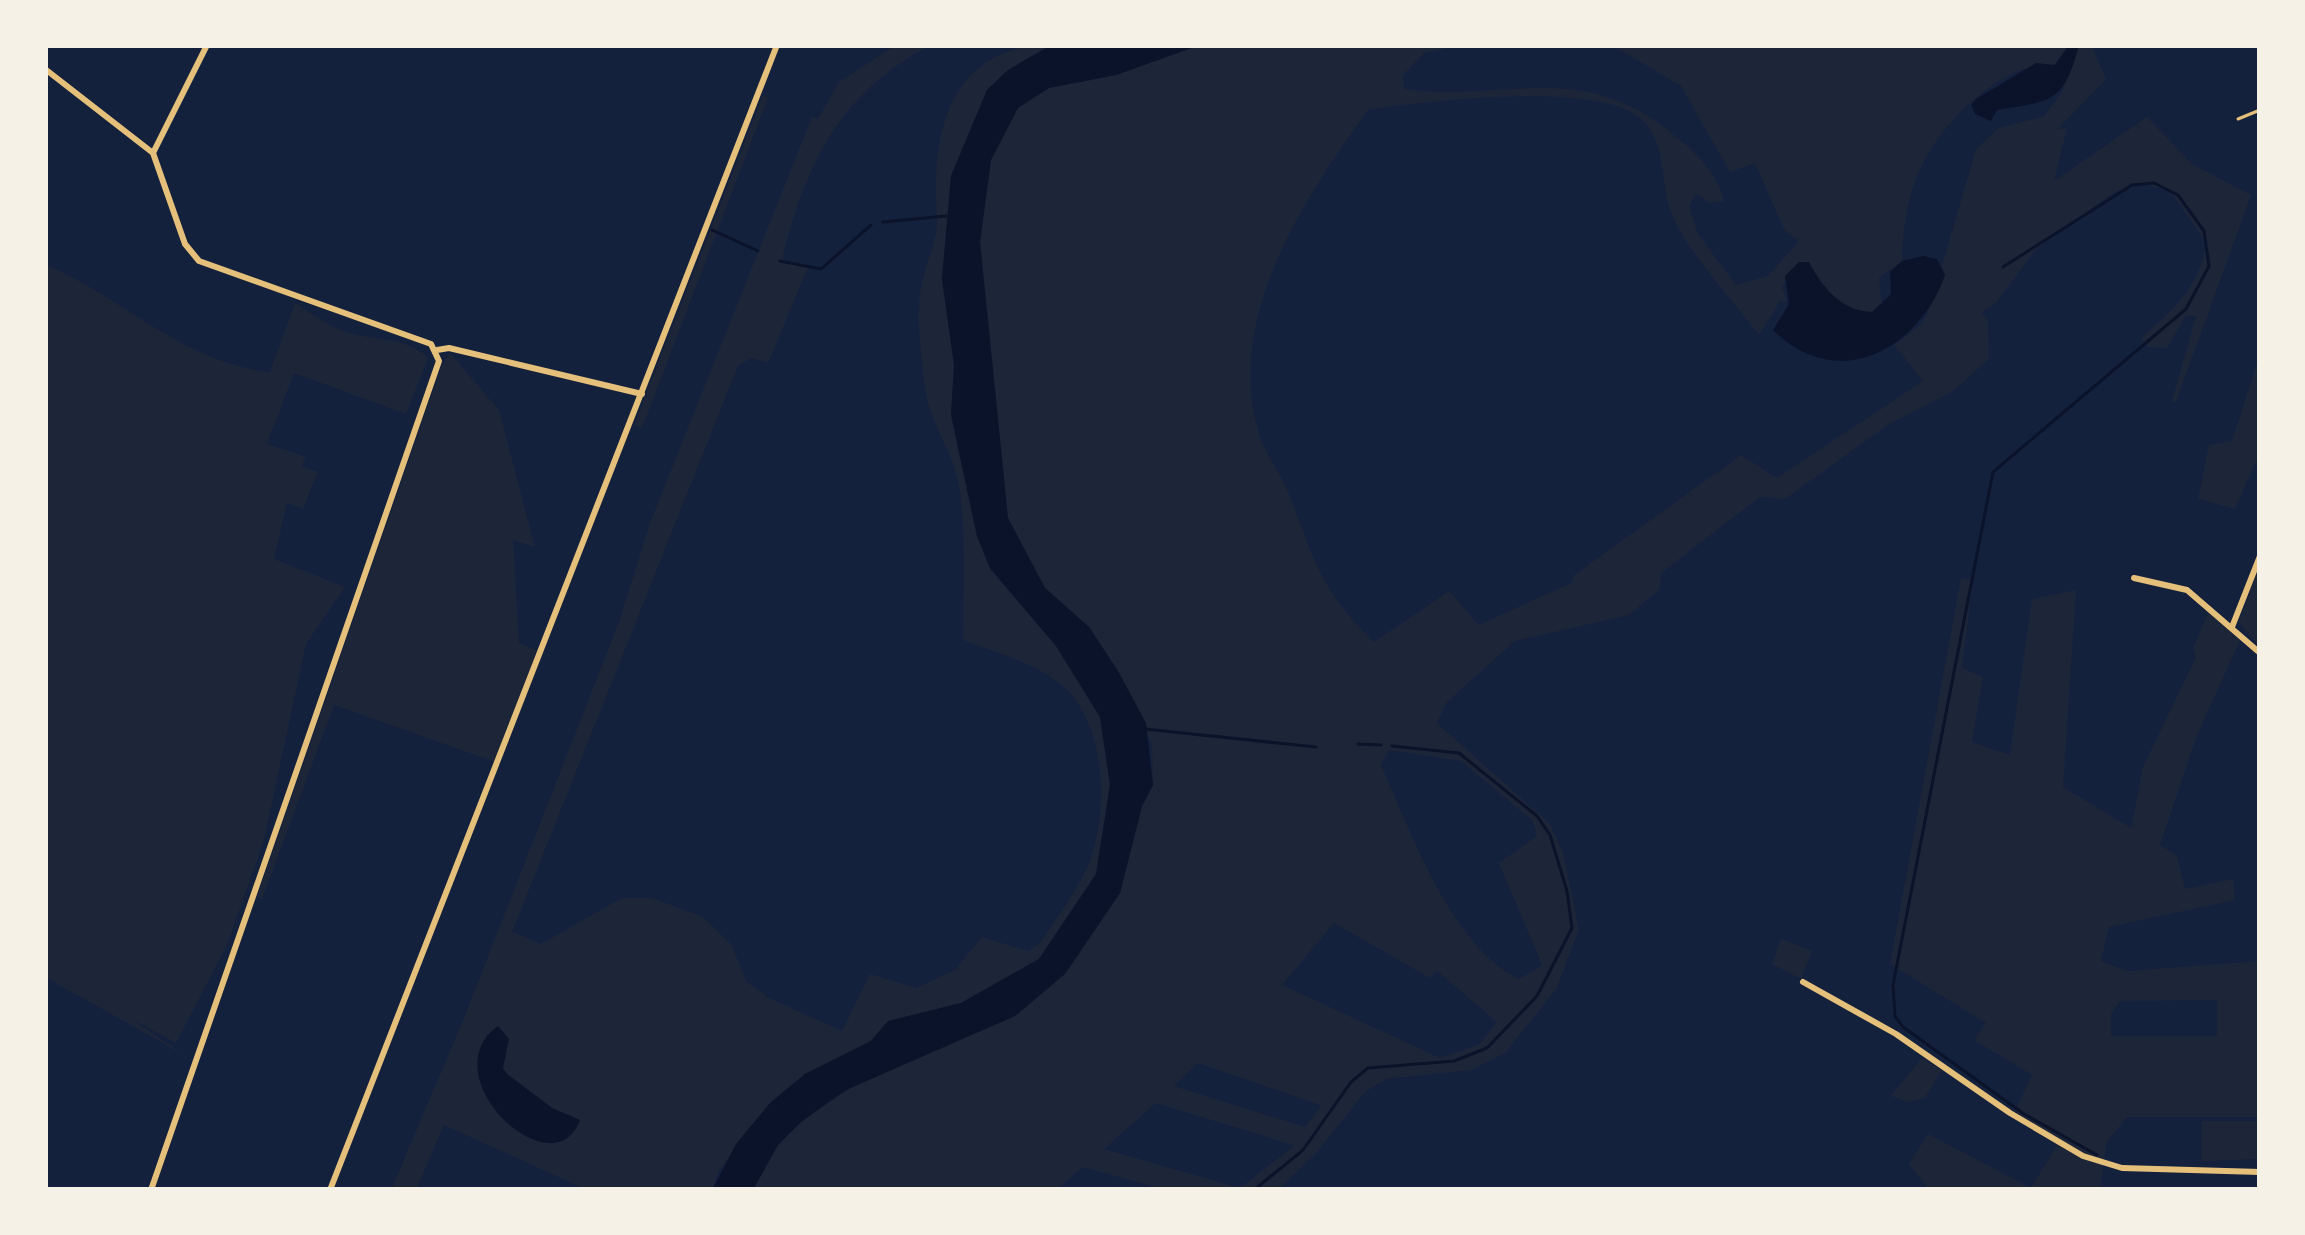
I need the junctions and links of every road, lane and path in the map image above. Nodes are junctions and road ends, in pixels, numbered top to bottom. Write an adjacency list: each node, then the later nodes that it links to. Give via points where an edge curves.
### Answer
1 (207, 45): 6 (street)
2 (777, 45): 8 (street)
3 (45, 69): 6 (street)
4 (2260, 110): 5 (lane)
5 (2239, 119)
6 (153, 154): 7 (street, via 185,244 200,261)
7 (437, 350): 8 (street); 15 (street)
8 (642, 394): 16 (street)
9 (2260, 556): 11 (street)
10 (2134, 578): 11 (street, via 2187,590)
11 (2232, 627): 12 (street)
12 (2260, 653)
13 (1803, 982): 14 (street, via 2083,1156 2122,1168)
14 (2260, 1172)
15 (151, 1190)
16 (330, 1190)

